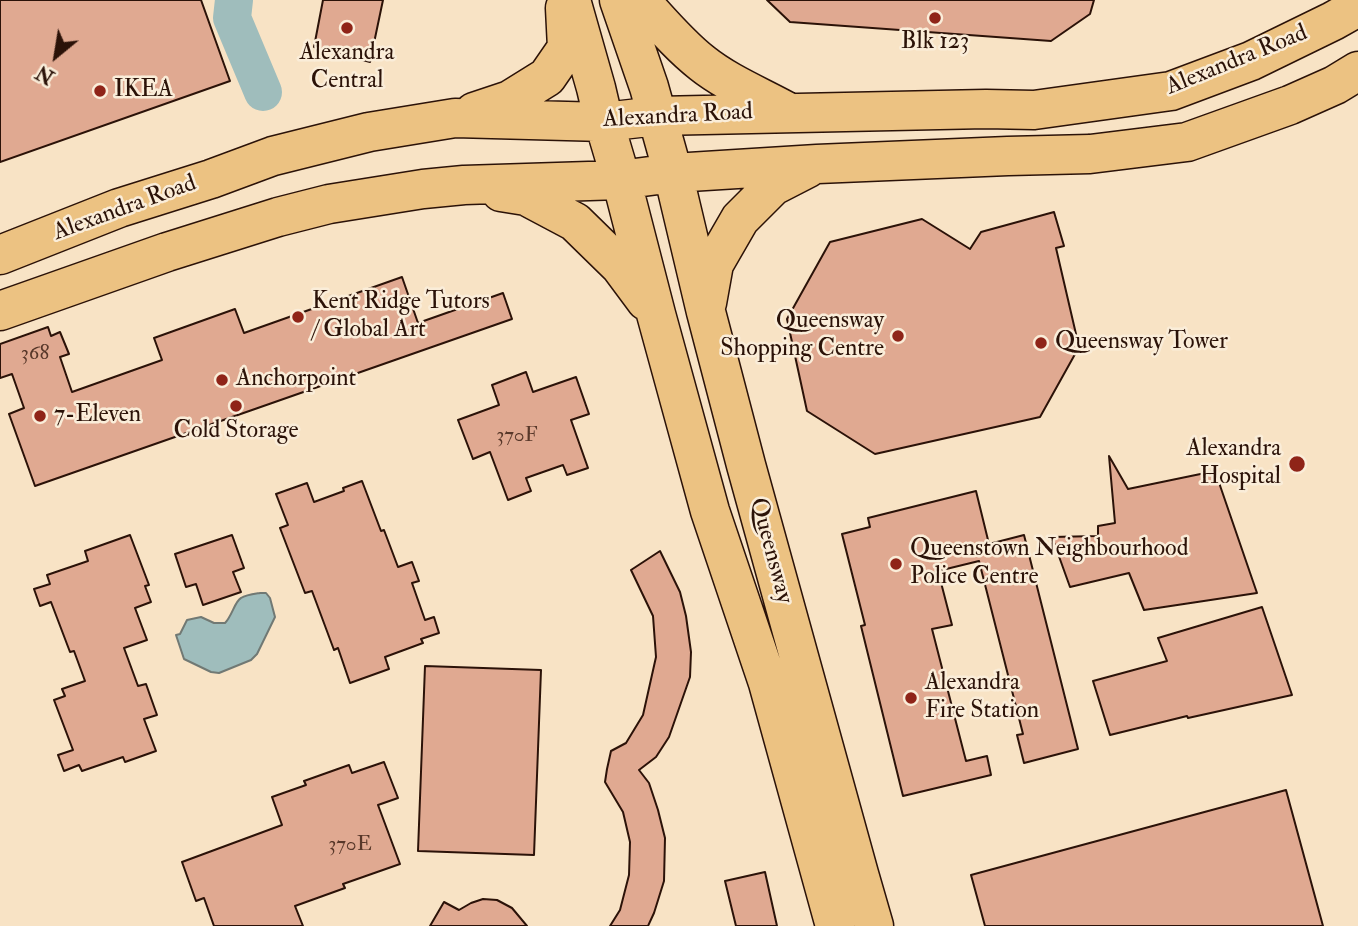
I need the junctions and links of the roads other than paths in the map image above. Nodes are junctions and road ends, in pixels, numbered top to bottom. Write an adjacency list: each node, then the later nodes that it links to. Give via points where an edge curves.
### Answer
1 (565, 0): 9 (main road, via 567,48 547,77 510,100)
2 (571, 0): 10 (main road, Queensway)
3 (619, 0): 8 (main road, Queensway)
4 (640, 0): 7 (main road, via 702,63)
5 (1358, 7): 7 (main road, Alexandra Road, via 1251,61 1171,91 1034,110)
6 (1358, 71): 12 (main road, via 1290,105 1187,142 1090,154)
7 (790, 113): 8 (main road, Alexandra Road)
8 (656, 116): 10 (main road, Alexandra Road); 13 (main road, Queensway)
9 (455, 118): 10 (main road, Alexandra Road); 11 (main road, Alexandra Road, via 369,132)
10 (604, 122): 14 (main road, Queensway)
11 (289, 153): 16 (main road, via 314,159 329,171); 17 (main road, Alexandra Road, via 119,208)
12 (817, 164): 13 (main road); 19 (main road, via 773,186 740,219 714,264)
13 (673, 173): 14 (main road); 19 (main road, Queensway)
14 (620, 180): 15 (main road); 20 (main road, Queensway)
15 (464, 185): 16 (main road); 20 (main road, via 526,196 575,222 620,266)
16 (329, 204): 18 (main road, via 167,252)
17 (0, 255)
18 (0, 311)
19 (706, 312): 22 (main road, Queensway)
20 (656, 314): 21 (main road, Queensway, via 710,511 768,683)
21 (835, 926)
22 (874, 926)

